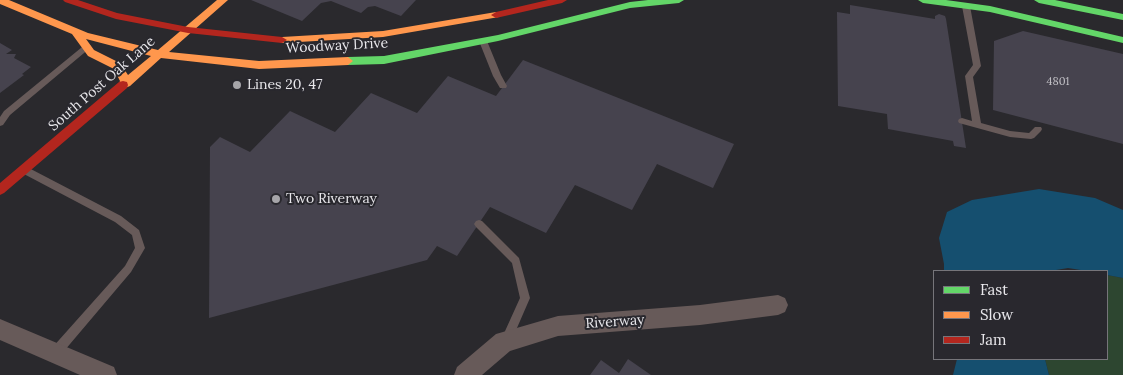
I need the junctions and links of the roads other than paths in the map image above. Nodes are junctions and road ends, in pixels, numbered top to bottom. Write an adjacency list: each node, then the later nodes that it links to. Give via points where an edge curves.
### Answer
1 (0, 0): 15 (main road, Woodway Drive)
2 (68, 0): 14 (main road, Woodway Drive, via 116,16)
3 (223, 0): 14 (main road, South Post Oak Lane)
4 (562, 0): 9 (main road, Woodway Drive)
5 (679, 0): 13 (main road, Woodway Drive, via 630,5)
6 (923, 0): 10 (main road)
7 (1039, 0): 12 (main road)
8 (1106, 2): 11 (main road)
9 (533, 3): 13 (main road); 14 (main road, Woodway Drive, via 495,15 383,34 281,40)
10 (965, 3): 16 (main road); 24 (lane, via 977,66 969,76)
11 (1123, 9)
12 (1123, 17)
13 (542, 28): 17 (main road, Woodway Drive)
14 (188, 30): 19 (main road, South Post Oak Lane)
15 (74, 31): 18 (main road); 19 (main road, Woodway Drive)
16 (1123, 40)
17 (483, 41): 19 (main road, Woodway Drive, via 384,60 259,65); 21 (lane)
18 (87, 46): 20 (main road, via 91,53 117,66); 23 (lane, via 7,113)
19 (159, 54): 20 (main road, South Post Oak Lane)
20 (126, 83): 26 (main road, South Post Oak Lane)
21 (503, 86)
22 (962, 121): 24 (lane)
23 (0, 123)
24 (977, 124): 25 (lane, via 1024,136 1031,136)
25 (1038, 129)
26 (25, 170): 28 (main road, South Post Oak Lane); 34 (lane, via 118,219 136,233 140,248 128,269)
27 (0, 174): 28 (lane)
28 (10, 182): 29 (main road, South Post Oak Lane)
29 (0, 190)
30 (479, 224): 33 (lane, via 516,261 525,298)
31 (778, 305): 33 (street, Riverway, via 690,316 558,326)
32 (0, 328): 34 (street)
33 (504, 342): 36 (street, Riverway)
34 (55, 352): 35 (street)
35 (106, 375)
36 (465, 375)

